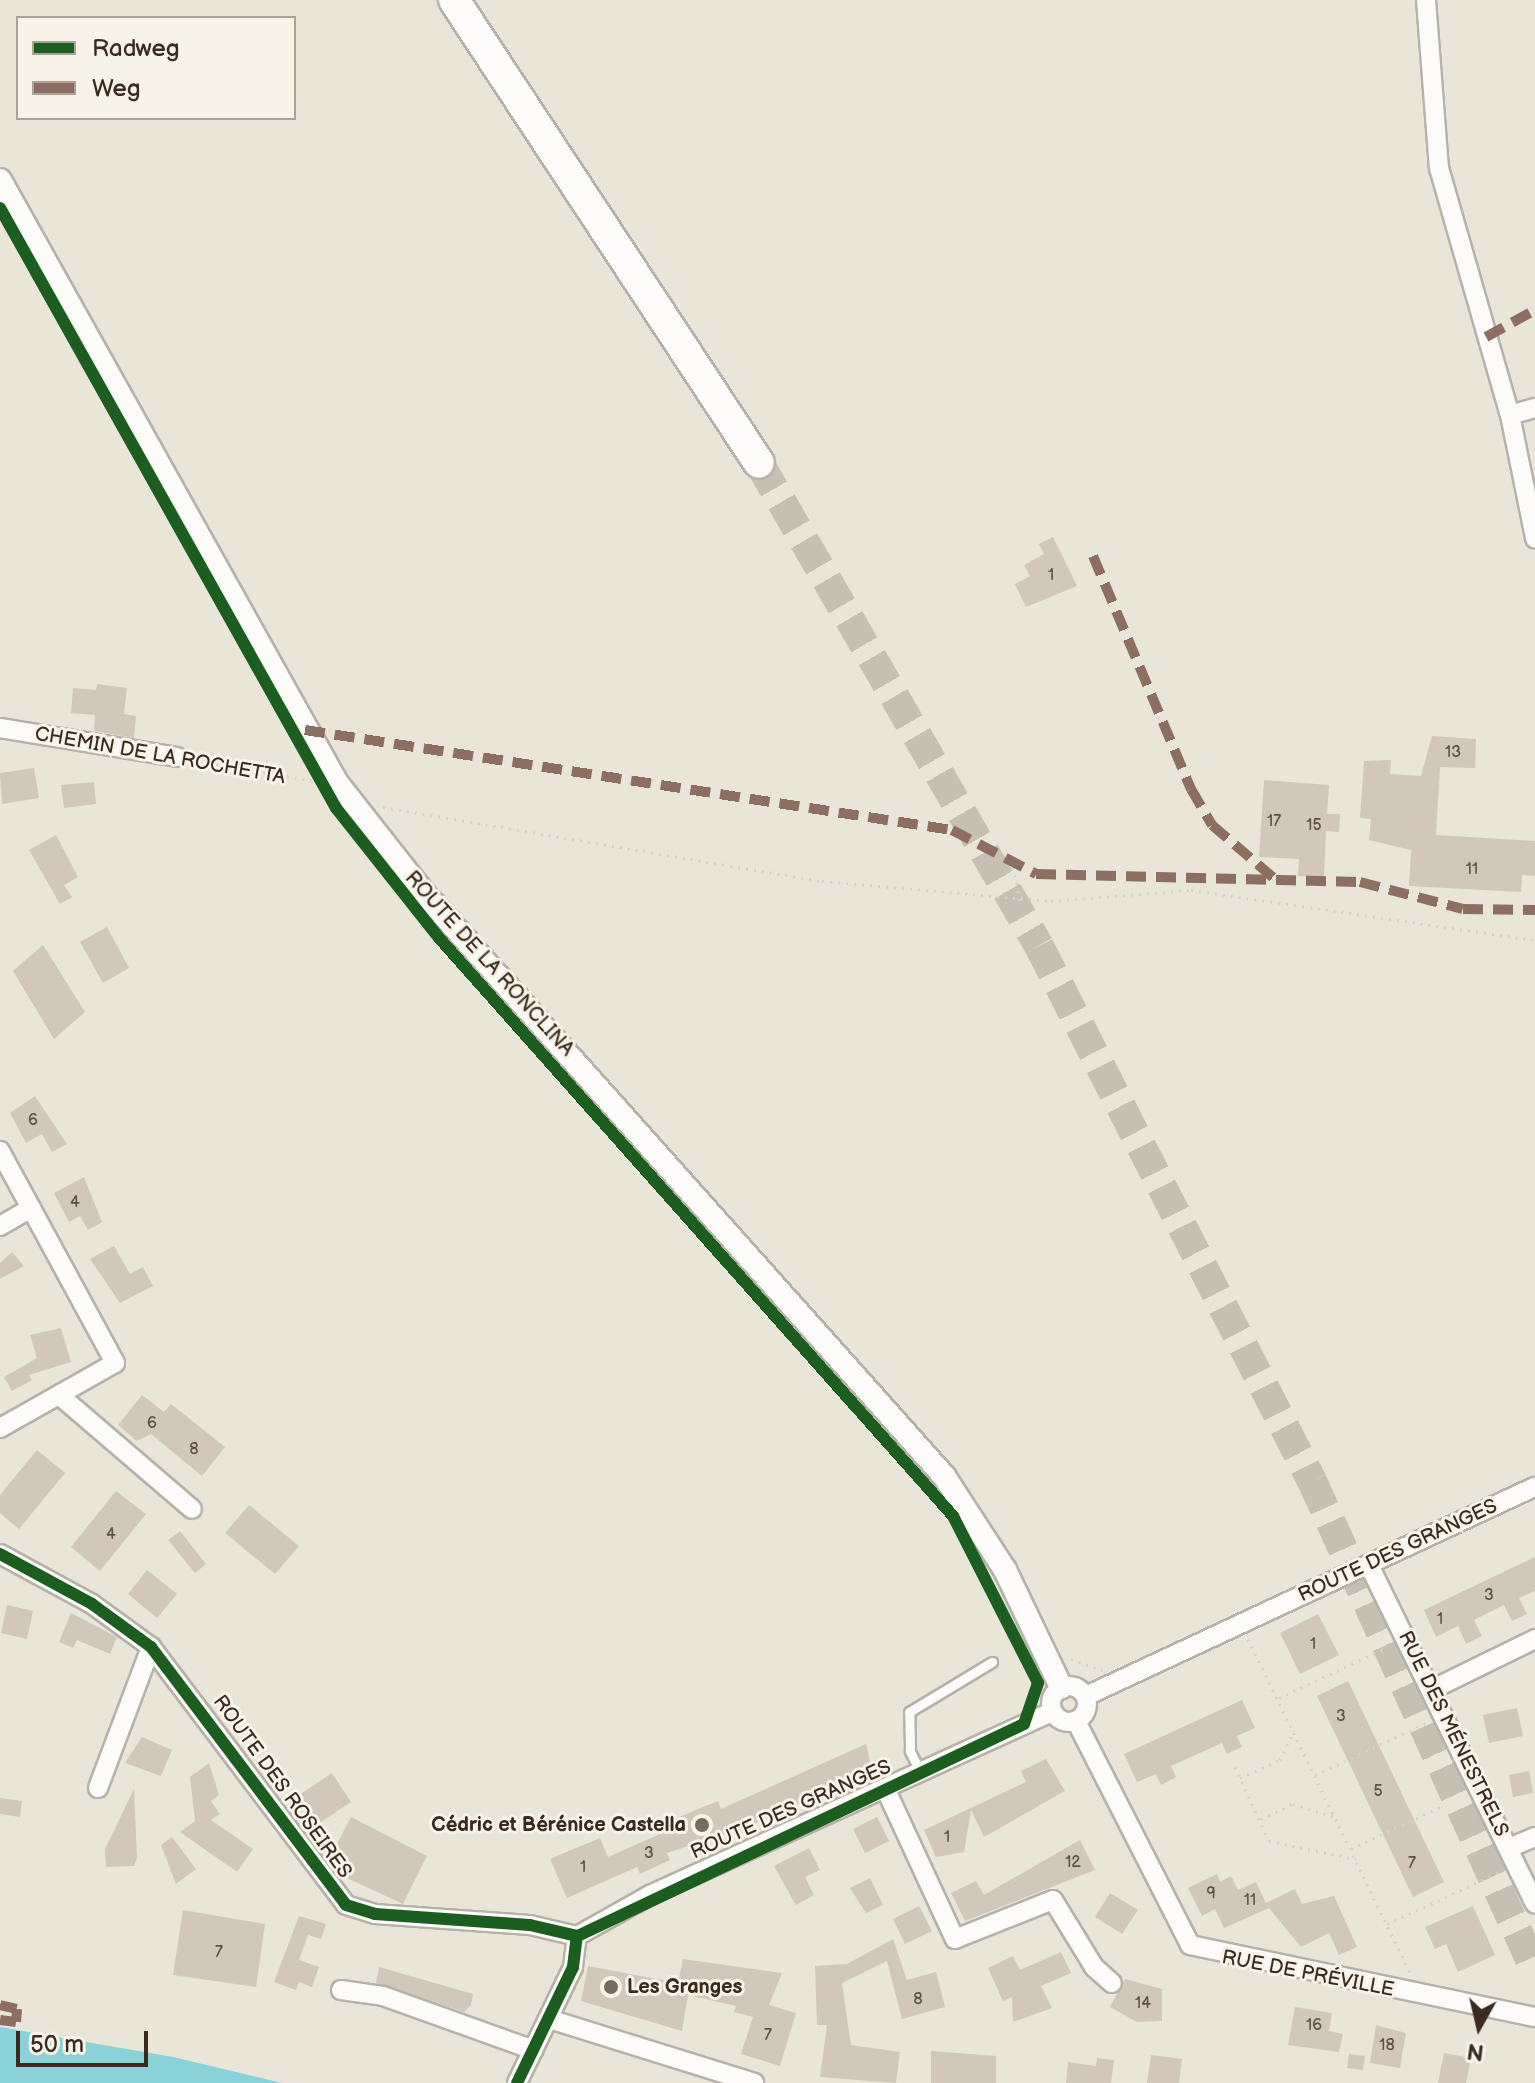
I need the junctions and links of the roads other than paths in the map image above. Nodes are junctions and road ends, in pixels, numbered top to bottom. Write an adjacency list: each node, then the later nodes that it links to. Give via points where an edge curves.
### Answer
1 (454, 0): 6 (highway)
2 (1426, 0): 5 (street, via 1439,168)
3 (0, 180): 22 (street, ROUTE DE LA RONCLINA, via 355,809 944,1476 1005,1570)
4 (1535, 408): 5 (street)
5 (1510, 415): 7 (street)
6 (759, 463)
7 (1535, 538)
8 (0, 728): 9 (street, CHEMIN DE LA ROCHETTA)
9 (177, 757)
10 (0, 1151): 11 (street)
11 (31, 1208): 12 (street); 13 (street, via 115,1363)
12 (0, 1226)
13 (59, 1395): 14 (street); 16 (street)
14 (0, 1428)
15 (1535, 1487): 18 (street, ROUTE DES GRANGES)
16 (192, 1509)
17 (0, 1554): 20 (street, ROUTE DES ROSEIRES, via 92,1604)
18 (1369, 1565): 23 (street, RUE DES MÉNESTRELS); 24 (street, ROUTE DES GRANGES)
19 (1535, 1639): 23 (street)
20 (151, 1647): 28 (street); 33 (street, ROUTE DES ROSEIRES, via 346,1905 375,1914 530,1925)
21 (992, 1662): 27 (lane, via 909,1712 910,1751)
22 (1061, 1687): 24 (street, via 1075,1686); 25 (street, via 1051,1697)
23 (1431, 1690): 31 (street, RUE DES MÉNESTRELS)
24 (1086, 1696): 26 (street)
25 (1052, 1712): 26 (street); 27 (street, ROUTE DES GRANGES)
26 (1076, 1721): 36 (street, RUE DE PRÉVILLE, via 1190,1945)
27 (921, 1773): 29 (street, ROUTE DES GRANGES)
28 (98, 1788)
29 (886, 1790): 33 (street, ROUTE DES GRANGES, via 650,1895); 34 (street, via 955,1939 1053,1900 1094,1967)
30 (1535, 1837): 31 (street)
31 (1509, 1848): 32 (street, RUE DES MÉNESTRELS)
32 (1535, 1904)
33 (577, 1936): 37 (street, via 573,1967)
34 (1112, 1983)
35 (341, 1990): 38 (street, via 398,2001)
36 (1535, 2017)
37 (549, 2019): 38 (street); 40 (street)
38 (534, 2050): 39 (street)
39 (517, 2083)
40 (754, 2083)

